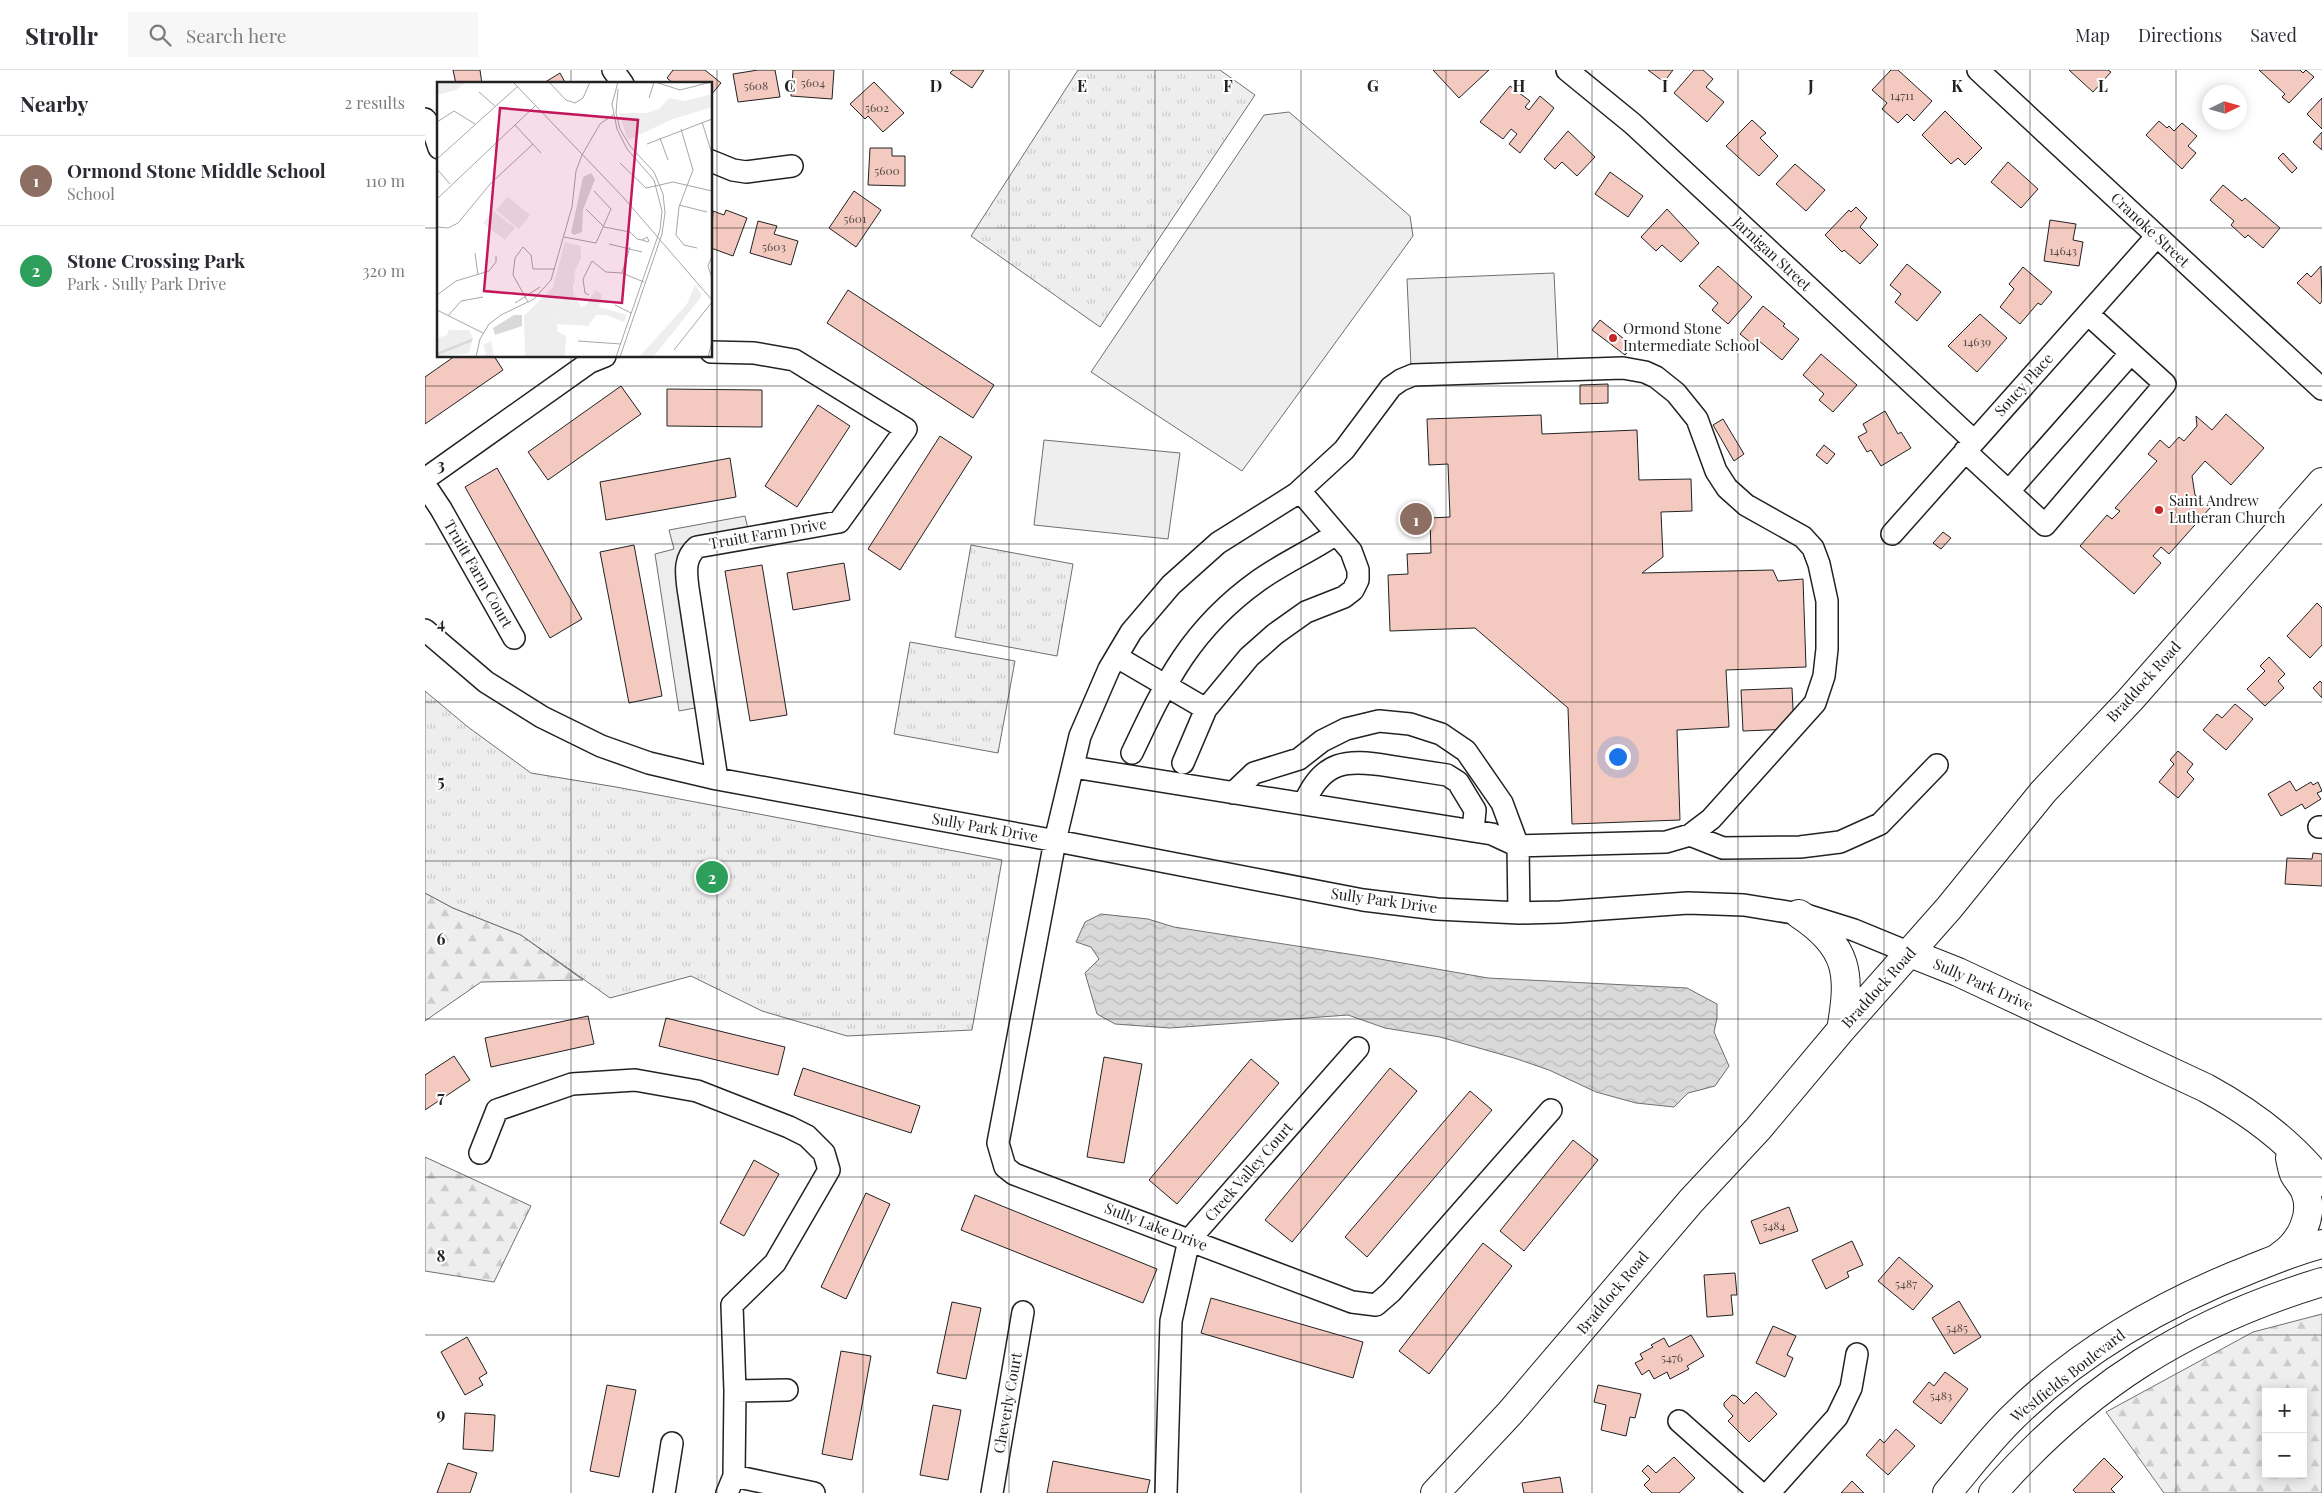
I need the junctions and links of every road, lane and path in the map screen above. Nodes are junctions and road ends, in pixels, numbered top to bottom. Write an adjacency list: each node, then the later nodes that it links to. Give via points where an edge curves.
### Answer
1 (613, 70): 4 (street)
2 (1567, 70): 15 (street, Jarnigan Street, via 1633,124)
3 (1978, 70): 9 (street, Cranoke Street)
4 (622, 82)
5 (425, 119): 6 (street)
6 (437, 142)
7 (713, 162): 8 (street, via 746,172)
8 (792, 166)
9 (2157, 236): 10 (street, Soucy Place); 14 (street, Cranoke Street)
10 (2088, 314): 12 (street); 15 (street, Soucy Place)
11 (713, 352): 32 (street, Truitt Farm Drive, via 754,353 794,360 906,428 839,522 697,547 689,554 687,588)
12 (2131, 353): 20 (street); 20 (street, Jarnigan Street, via 2165,384 2045,524)
13 (600, 358): 16 (street)
14 (2322, 389)
15 (1970, 446): 20 (street, Jarnigan Street); 22 (street, Soucy Place)
16 (425, 479)
17 (2322, 482): 41 (main road, Braddock Road, via 2130,700 2043,792)
18 (425, 485): 24 (street, Truitt Farm Court)
19 (1300, 491): 21 (street); 25 (street, Sully Lake Drive, via 1218,544 1171,586 1131,632); 36 (street, Sully Lake Drive, via 1344,450 1391,387 1413,375 1623,368 1656,377 1676,393 1697,419 1716,471 1727,488 1746,505 1794,530 1813,548 1824,581 1828,622 1824,676 1815,703 1711,819)
20 (2009, 491)
21 (1336, 534): 26 (street, via 1275,569 1238,596 1209,623); 27 (street, via 1355,560 1357,580 1353,590 1335,602 1306,612 1275,634 1249,657)
22 (1892, 534)
23 (425, 630): 32 (street, Sully Park Drive, via 486,682 542,717 601,746 649,763)
24 (514, 638)
25 (1117, 657): 26 (street); 31 (street, Sully Lake Drive, via 1092,705)
26 (1164, 685): 27 (street); 28 (street)
27 (1206, 709): 29 (street)
28 (1131, 753)
29 (1183, 763)
30 (1937, 765): 36 (street, via 1880,824 1840,842 1800,847 1723,848)
31 (1073, 767): 33 (street); 37 (street, Sully Lake Drive)
32 (717, 779): 37 (street, Sully Park Drive)
33 (1233, 793): 34 (street); 38 (street, via 1254,773 1299,759 1322,741 1345,729 1379,721 1410,724 1441,734 1466,751 1502,803)
34 (1305, 804): 35 (street); 35 (street, via 1311,789 1329,770 1344,763 1360,761 1447,774 1458,782 1475,810)
35 (1473, 831): 38 (street, via 1492,834)
36 (1690, 835): 38 (street, via 1667,842)
37 (1055, 841): 39 (street, Sully Park Drive, via 1363,900 1437,909); 49 (street, Sully Lake Drive, via 999,1144 1002,1160 1014,1174)
38 (1518, 846): 39 (street)
39 (1519, 912): 40 (street, Sully Park Drive, via 1688,903 1744,905)
40 (1799, 914): 41 (street, Sully Park Drive, via 1854,930); 42 (main road, via 1823,932 1842,960 1847,987)
41 (1910, 953): 42 (main road, Braddock Road); 45 (main road, Sully Park Drive, via 1958,972 2206,1088 2241,1108)
42 (1841, 1030): 64 (main road, Braddock Road, via 1523,1399)
43 (1358, 1048): 49 (street, Creek Valley Court)
44 (1551, 1110): 49 (street, Sully Lake Drive, via 1376,1305 1352,1302)
45 (2287, 1145): 47 (main road); 48 (main road, Sully Park Drive); 51 (main road, via 2294,1174 2305,1190 2308,1212 2297,1242)
46 (480, 1153): 56 (street, via 497,1110 572,1084 635,1080 697,1091 807,1136 824,1152 829,1170 775,1263 732,1305)
47 (2322, 1155)
48 (2322, 1182)
49 (1189, 1240): 63 (street, Creek Valley Court, via 1171,1321)
50 (2322, 1244): 51 (main road, Westfields Boulevard)
51 (2277, 1258): 67 (main road, Westfields Boulevard, via 2209,1285 2113,1337 2015,1415)
52 (2322, 1282): 68 (main road, via 2227,1315 2129,1370 2047,1436)
53 (1023, 1312): 62 (street, Cheverly Court)
54 (1857, 1354): 66 (street, via 1851,1388 1837,1417)
55 (787, 1390): 56 (street)
56 (735, 1391): 59 (street)
57 (1679, 1421): 65 (street)
58 (672, 1443): 60 (street)
59 (731, 1484): 61 (street)
60 (664, 1493)
61 (814, 1493)
62 (992, 1493)
63 (1165, 1493)
64 (1435, 1493)
65 (1760, 1493)
66 (1769, 1493)
67 (1947, 1493)
68 (1993, 1493)

